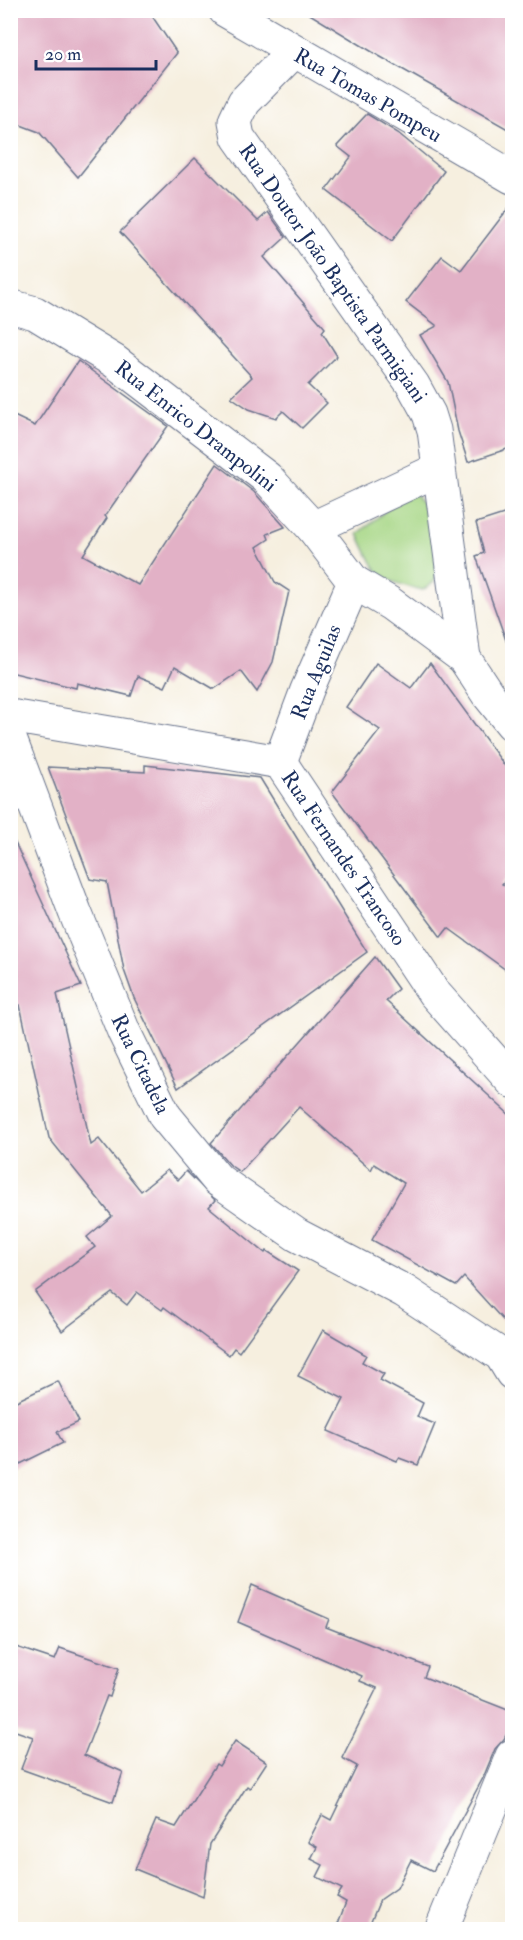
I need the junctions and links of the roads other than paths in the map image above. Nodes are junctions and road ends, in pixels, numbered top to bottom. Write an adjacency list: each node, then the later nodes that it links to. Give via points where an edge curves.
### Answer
1 (225, 10): 2 (street, Rua Tomas Pompeu)
2 (293, 52): 3 (street, Rua Tomas Pompeu); 5 (street, Rua Doutor João Baptista Parmigiani, via 244,102 235,121 238,137 413,385 429,414)
3 (513, 177)
4 (10, 306): 6 (street, Rua Enrico Drampolini, via 35,313 114,361 267,478)
5 (437, 470): 6 (street); 8 (street, Rua Doutor João Baptista Parmigiani)
6 (313, 528): 7 (street, Rua Enrico Drampolini)
7 (354, 582): 8 (street, Rua Enrico Drampolini); 12 (street, Rua Aguilas)
8 (464, 658): 10 (street, Rua Enrico Drampolini)
9 (10, 716): 12 (street, Rua Fernandes Trancoso)
10 (513, 724)
11 (10, 739): 14 (street, Rua Citadela, via 119,1021 165,1116 218,1180 297,1235 404,1291 501,1355)
12 (280, 762): 13 (street, Rua Fernandes Trancoso, via 434,993)
13 (513, 1081)
14 (513, 1373)
15 (513, 1756): 16 (street)
16 (441, 1929)

